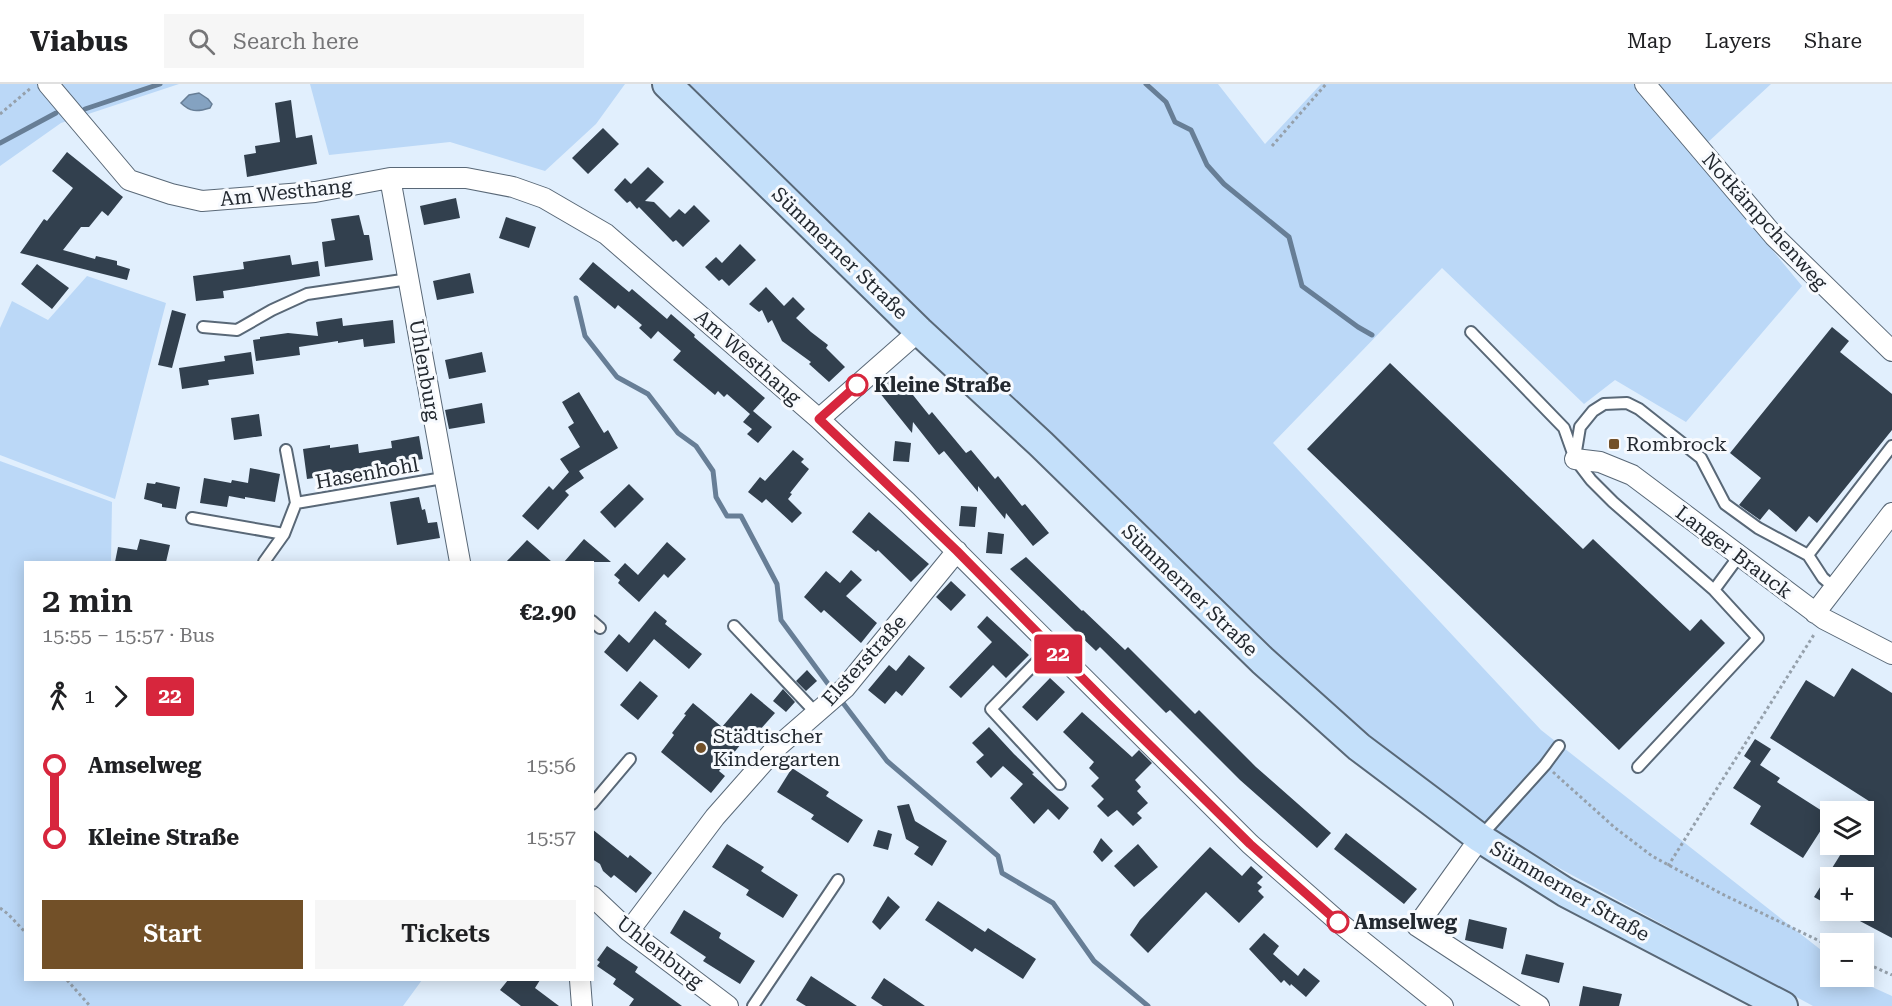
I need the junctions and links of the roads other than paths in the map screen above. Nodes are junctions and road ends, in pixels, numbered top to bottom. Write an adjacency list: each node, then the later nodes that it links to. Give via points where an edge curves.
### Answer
1 (48, 84): 4 (street, Am Westhang, via 129,180 171,194 202,201 263,197)
2 (667, 84): 7 (main road, Sümmerner Straße)
3 (1645, 84): 9 (street, Notkämpchenweg, via 1774,236)
4 (390, 178): 5 (street, Uhlenburg); 10 (street, Am Westhang, via 484,180 513,186 562,207 606,234)
5 (409, 279): 6 (lane, via 307,294 237,330); 14 (street, Uhlenburg)
6 (202, 327)
7 (920, 331): 10 (street); 36 (main road, Sümmerner Straße, via 1263,661 1359,747)
8 (1472, 332): 13 (lane, via 1564,428)
9 (1892, 351)
10 (819, 419): 19 (street, Am Westhang)
11 (1892, 446): 20 (lane)
12 (286, 450): 15 (lane, Hasenhohl)
13 (1575, 459): 20 (lane, via 1580,427 1593,411 1604,404 1627,403 1701,458 1725,504 1758,528); 21 (street, Langer Brauck, via 1600,462 1632,475); 25 (lane, via 1613,502)
14 (443, 478): 15 (lane, Hasenhohl); 23 (street, Uhlenburg)
15 (296, 503): 18 (lane, Hasenhohl)
16 (1892, 513): 24 (street)
17 (192, 518): 18 (lane)
18 (284, 534): 22 (lane, Hasenhohl)
19 (957, 551): 28 (street, Am Westhang); 30 (street, Elsterstraße, via 845,688)
20 (1808, 555): 24 (lane)
21 (1739, 556): 25 (lane); 26 (street, Langer Brauck)
22 (265, 561)
23 (460, 561)
24 (1835, 588): 26 (street)
25 (1714, 590): 33 (lane, via 1758,638)
26 (1820, 616): 29 (street, Langer Brauck)
27 (734, 626): 30 (lane)
28 (1052, 647): 34 (lane, via 991,709); 44 (street, Am Westhang, via 1250,844)
29 (1892, 654)
30 (820, 710): 39 (street, Elsterstraße, via 776,748 715,817)
31 (1559, 746): 36 (lane)
32 (630, 759): 35 (lane)
33 (1638, 767)
34 (1060, 784)
35 (594, 802)
36 (1480, 837): 45 (street, via 1417,926); 46 (main road, Sümmerner Straße, via 1565,892)
37 (838, 880): 43 (lane)
38 (594, 898): 39 (street, Uhlenburg)
39 (629, 931): 42 (street, Uhlenburg)
40 (580, 981): 41 (street)
41 (582, 1006)
42 (729, 1006)
43 (753, 1006)
44 (1443, 1006)
45 (1539, 1006)
46 (1783, 1006)

